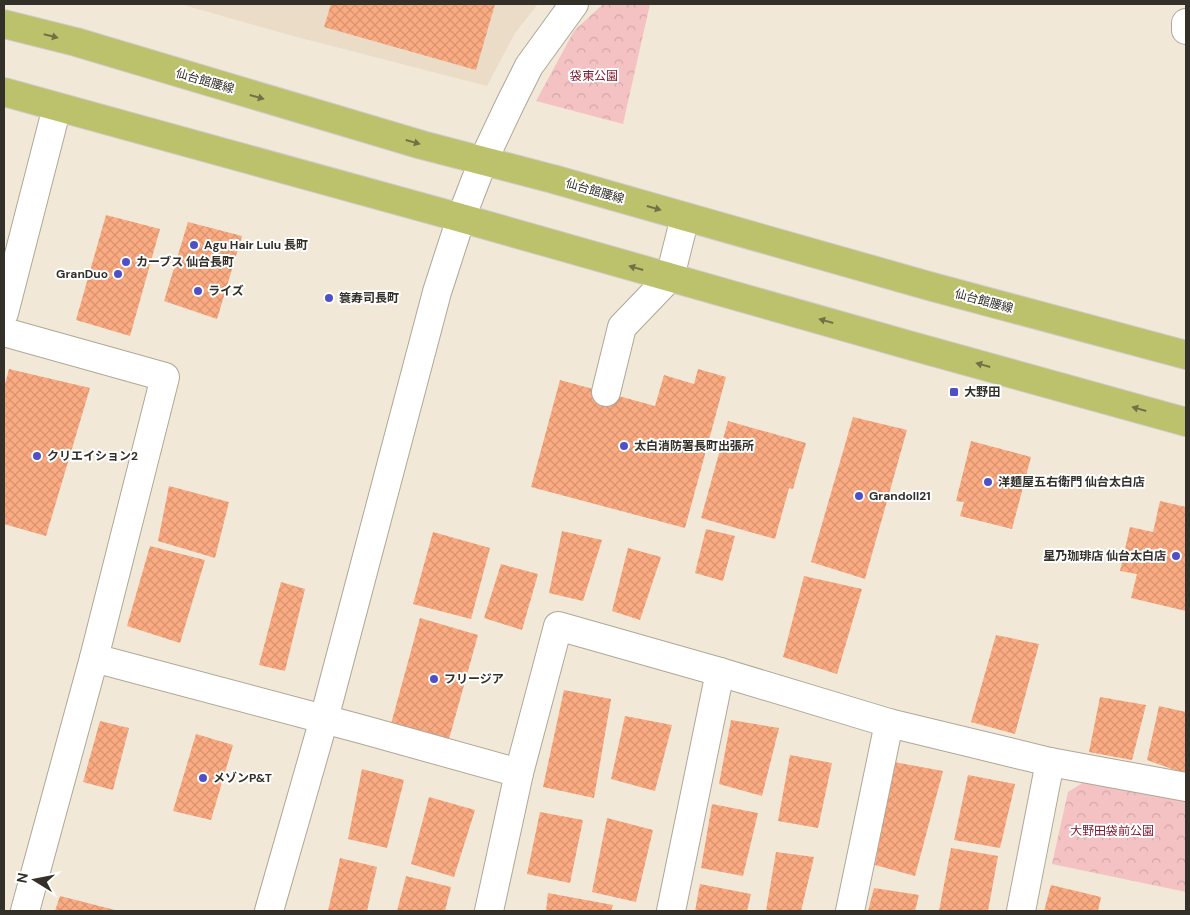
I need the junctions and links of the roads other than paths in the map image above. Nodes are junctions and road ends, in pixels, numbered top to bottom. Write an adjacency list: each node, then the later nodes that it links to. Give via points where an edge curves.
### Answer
1 (574, 4): 7 (street, via 530,66)
2 (1186, 23): 4 (street)
3 (4, 24): 7 (main road, 仙台館腰線, one-way to 7)
4 (1186, 30)
5 (4, 92): 6 (main road)
6 (57, 108): 9 (main road); 11 (street)
7 (483, 161): 8 (main road, 仙台館腰線, one-way to 8); 9 (street)
8 (685, 217): 10 (street); 13 (main road, 仙台館腰線)
9 (462, 218): 10 (main road, one-way to 9); 18 (street, via 437,292)
10 (670, 277): 14 (street, via 622,327); 15 (main road, one-way to 10)
11 (4, 313)
12 (4, 332): 16 (street, via 166,377)
13 (1186, 355)
14 (606, 392)
15 (1186, 422)
16 (94, 658): 18 (street); 23 (street)
17 (720, 672): 19 (street); 21 (street, via 558,626); 26 (street)
18 (324, 719): 21 (street); 24 (street)
19 (889, 723): 20 (street); 27 (street)
20 (1050, 762): 22 (street); 28 (street)
21 (519, 772): 25 (street)
22 (1186, 788)
23 (25, 911)
24 (269, 911)
25 (489, 911)
26 (671, 911)
27 (850, 911)
28 (1020, 911)

